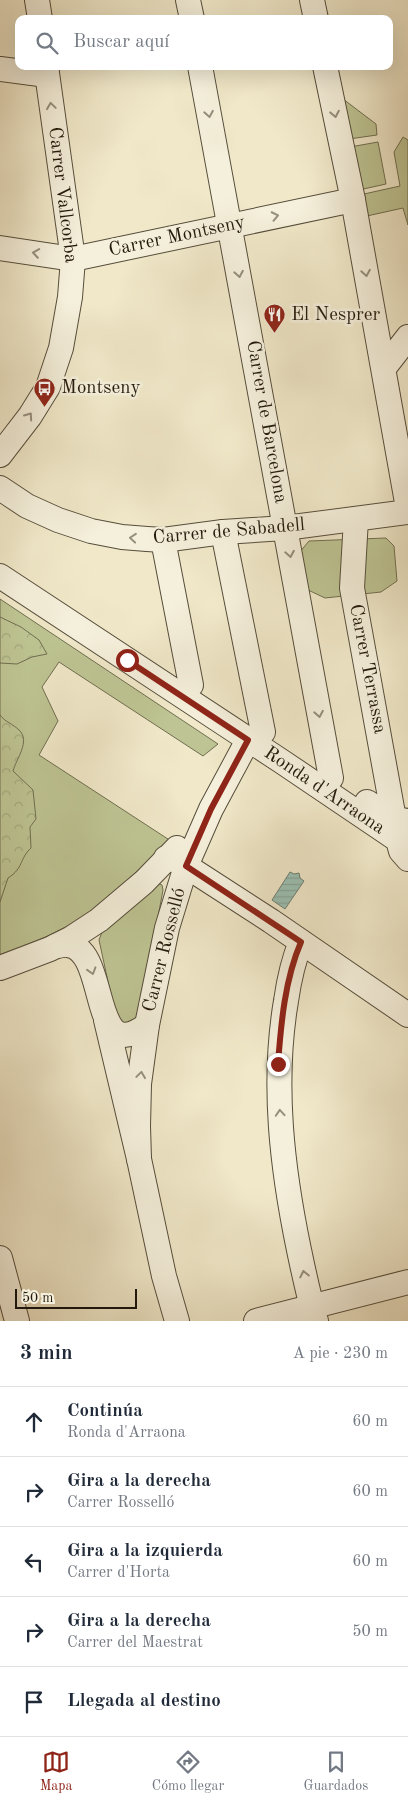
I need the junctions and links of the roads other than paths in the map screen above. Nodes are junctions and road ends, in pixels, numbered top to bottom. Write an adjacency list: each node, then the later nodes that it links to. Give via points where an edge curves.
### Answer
1 (37, 0): 4 (street)
2 (188, 0): 5 (street)
3 (312, 0): 6 (street)
4 (39, 15)
5 (191, 15)
6 (315, 15)
7 (0, 69): 8 (street)
8 (15, 69)
9 (46, 70): 15 (street, Carrer Vallcorba, one-way to 9)
10 (201, 70): 13 (street, Carrer de Barcelona, one-way to 13)
11 (327, 70): 12 (street, one-way to 12)
12 (353, 200): 13 (street, Carrer Montseny, one-way to 12); 17 (street, one-way to 17)
13 (230, 226): 15 (street, Carrer Montseny); 23 (street, Carrer de Barcelona, one-way to 23)
14 (0, 248): 15 (street, Carrer Montseny, one-way to 14)
15 (73, 259): 18 (street, Carrer Vallcorba, one-way to 15, via 48,387 61,348)
16 (408, 337): 17 (street)
17 (384, 368): 20 (street)
18 (0, 456)
19 (0, 488): 25 (street, Carrer de Sabadell, one-way to 19, via 91,531 26,506)
20 (408, 508)
21 (408, 512): 22 (street, Carrer de Sabadell)
22 (356, 519): 23 (street, Carrer de Sabadell); 31 (street, Carrer Terrassa, via 352,588)
23 (285, 528): 24 (street, Carrer de Sabadell); 30 (street, Carrer de Barcelona, one-way to 30)
24 (223, 532): 25 (street, Carrer de Sabadell); 29 (street)
25 (163, 540): 28 (street)
26 (0, 560): 28 (street, Ronda d'Arraona)
27 (0, 576): 29 (street, Ronda d'Arraona)
28 (191, 685): 29 (street, Ronda d'Arraona)
29 (255, 736): 30 (street, Ronda d'Arraona); 31 (street, Ronda d'Arraona); 32 (street, Carrer Rosselló)
30 (331, 778): 31 (street, Ronda d'Arraona)
31 (403, 833)
32 (178, 868): 33 (street); 34 (street, via 144,882 100,920); 38 (street, Carrer Rosselló)
33 (301, 942): 36 (street); 42 (street, one-way to 33, via 288,1199 278,1064 290,979)
34 (56, 946): 35 (street); 37 (street, Carrer Rosselló, one-way to 37, via 68,945 84,955 90,964)
35 (0, 968)
36 (408, 1015)
37 (106, 1020): 38 (street, Carrer Rosselló, via 122,1035 132,1034); 39 (street, Carrer Rosselló)
38 (147, 1025): 39 (street, Carrer Rosselló, one-way to 38, via 140,1084)
39 (139, 1159): 44 (street, Carrer Rosselló)
40 (0, 1258): 43 (street)
41 (408, 1282): 42 (street)
42 (314, 1314): 45 (street)
43 (17, 1321)
44 (177, 1321)
45 (256, 1321)

